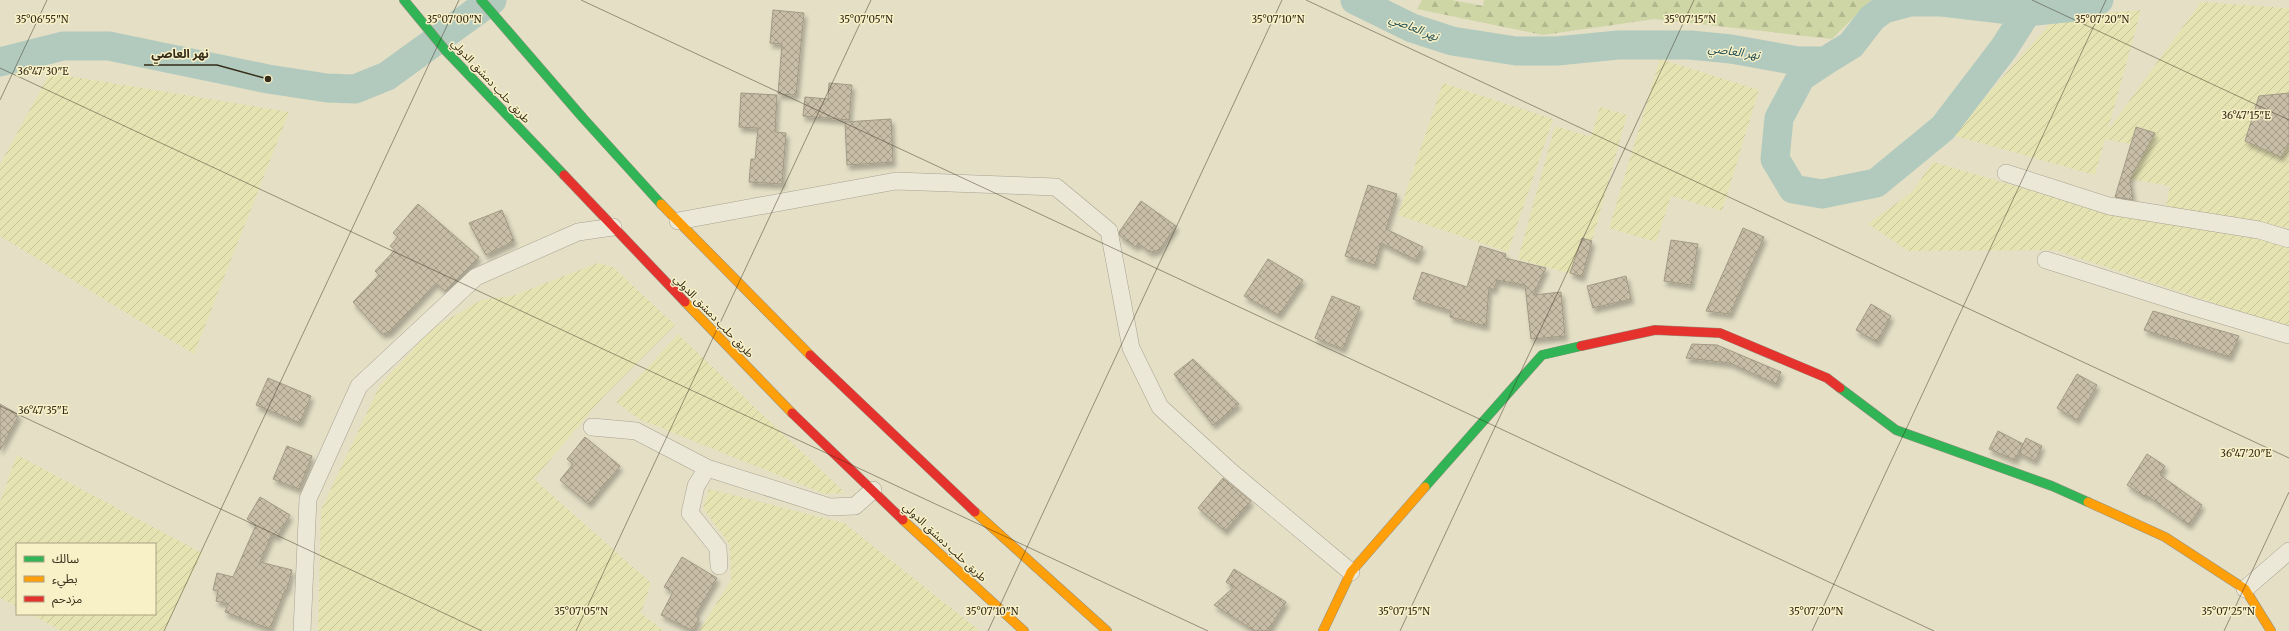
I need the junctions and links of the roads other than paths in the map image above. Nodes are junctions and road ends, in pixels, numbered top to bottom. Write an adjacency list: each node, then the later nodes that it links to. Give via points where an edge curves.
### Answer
1 (404, 0): 5 (main road, طريق حلب دمشق الدولي, via 446,51)
2 (481, 0): 4 (main road)
3 (2006, 173): 6 (street, via 2110,206 2259,230)
4 (678, 221): 14 (street, via 896,181 1056,187 1109,231 1131,348 1160,407 1230,472); 18 (main road, via 778,324 1006,540)
5 (613, 227): 11 (main road, طريق حلب دمشق الدولي, via 770,393); 16 (street, via 578,232 476,277 359,386 308,499)
6 (2289, 239)
7 (2046, 260): 8 (street)
8 (2289, 335)
9 (592, 427): 10 (street, via 636,431)
10 (707, 468): 11 (street, via 830,507 855,506); 13 (street, via 696,486 690,514 718,548)
11 (873, 490): 17 (main road, طريق حلب دمشق الدولي)
12 (2289, 551): 15 (street)
13 (719, 566)
14 (1351, 572): 15 (main road, via 1542,355 1655,330 1720,333 1827,378 1896,430 2052,486 2165,538); 19 (main road)
15 (2245, 589): 20 (main road)
16 (302, 631)
17 (1024, 631)
18 (1107, 631)
19 (1323, 631)
20 (2271, 631)

